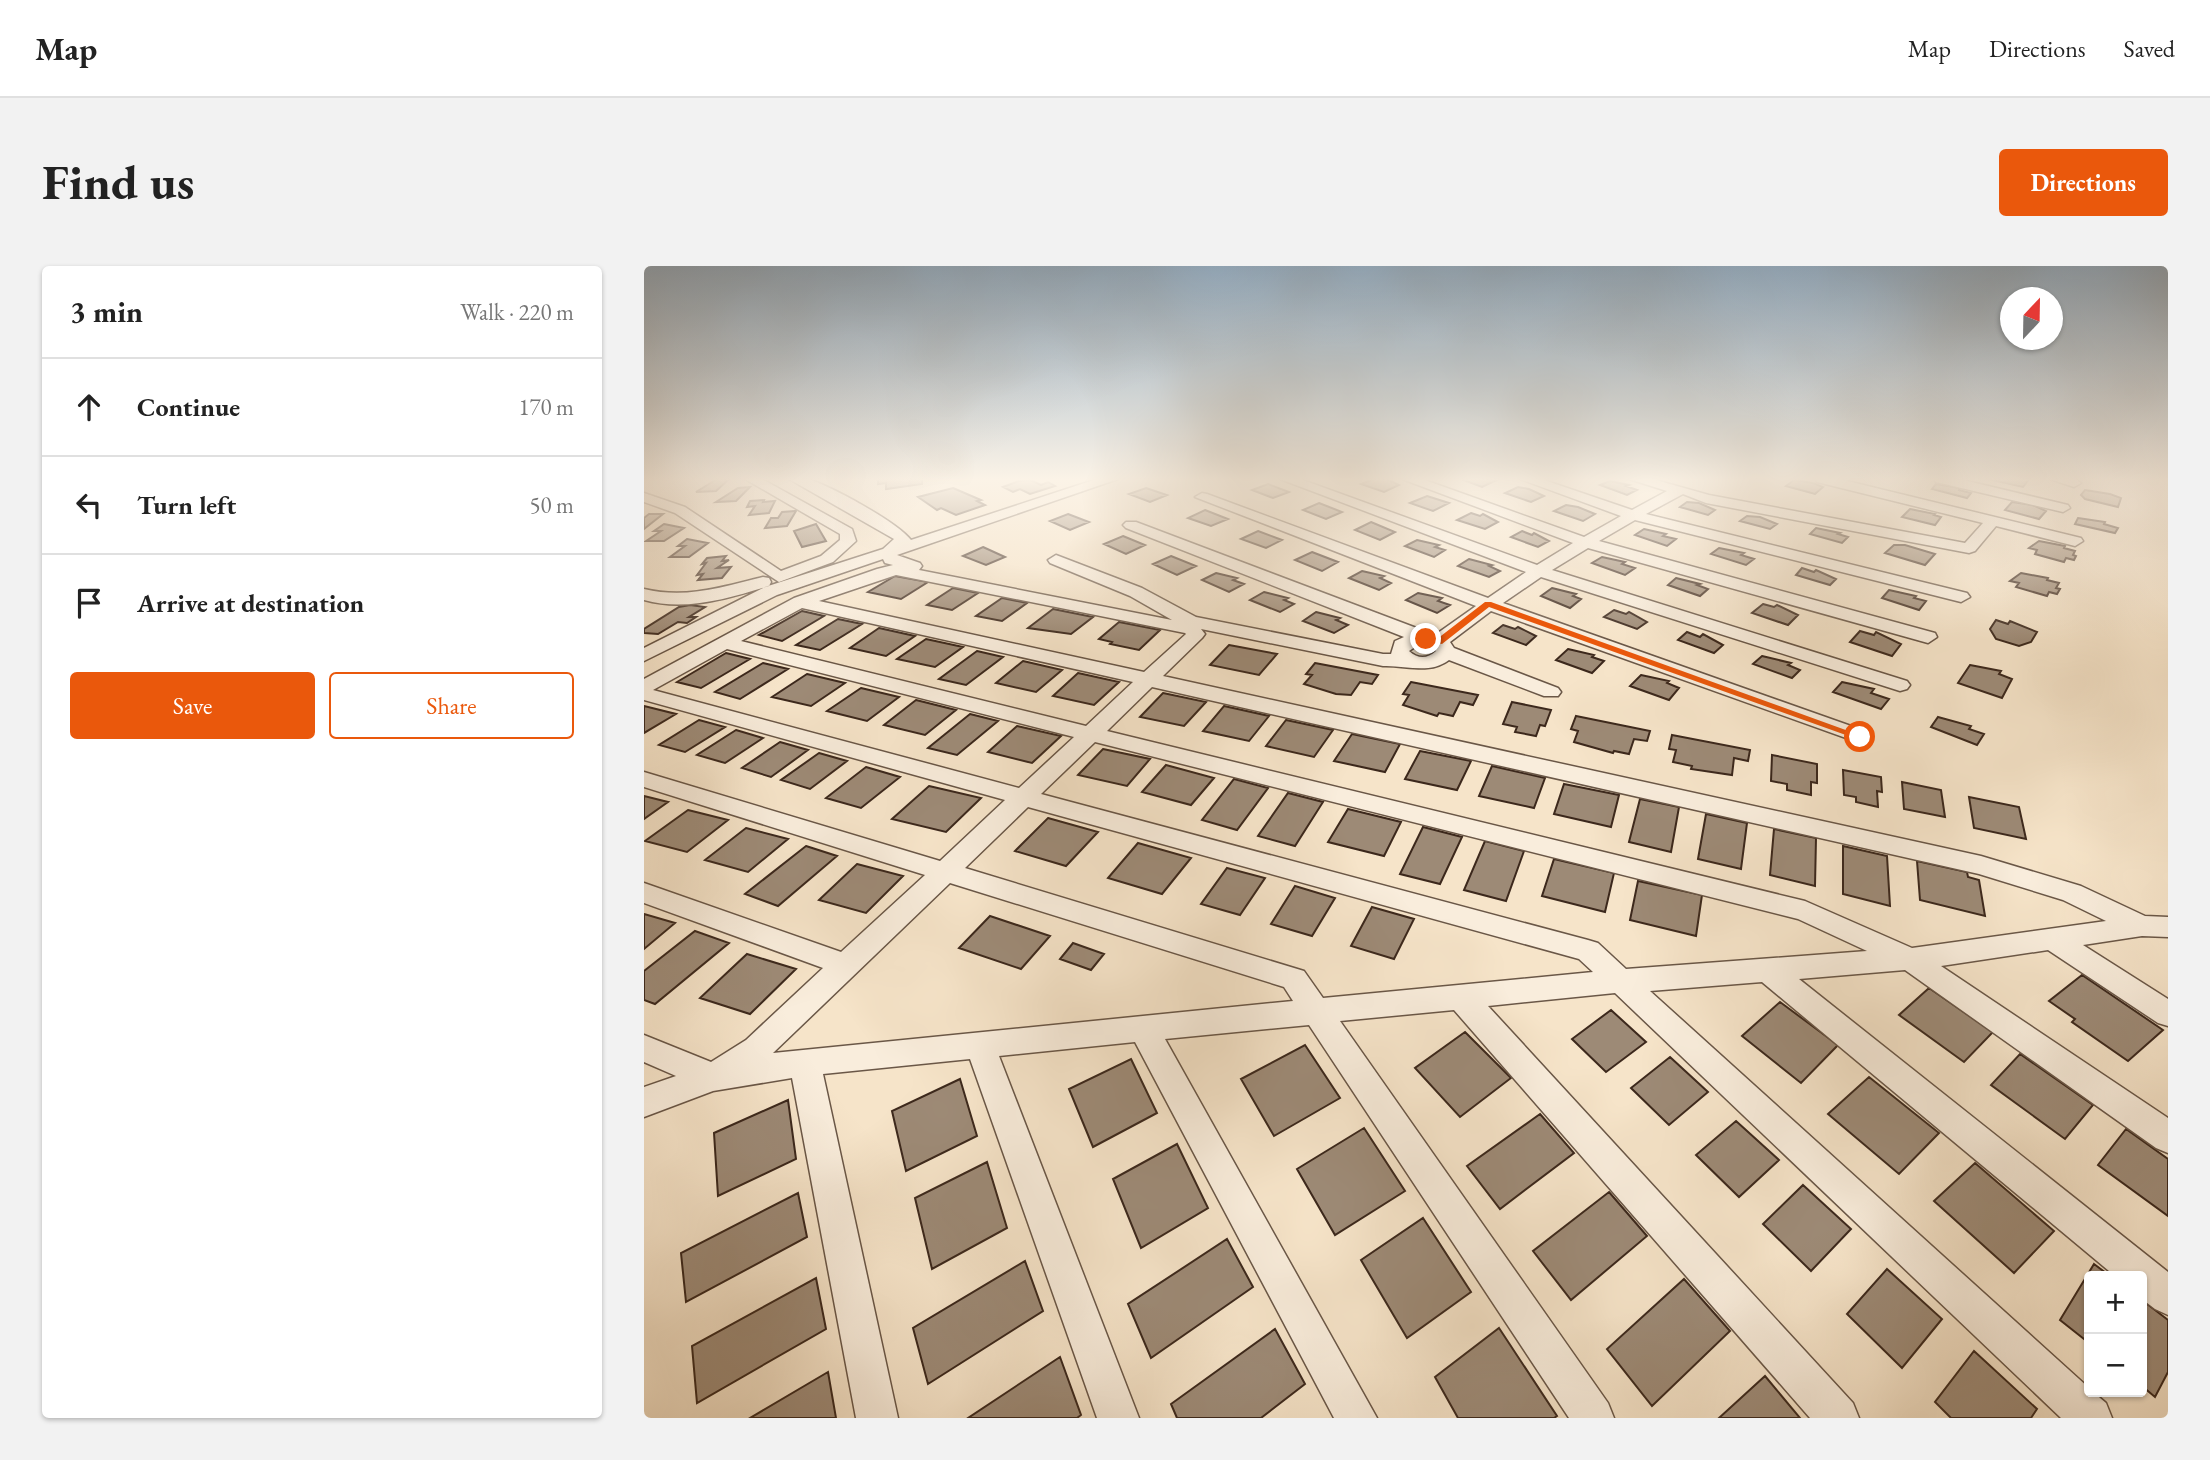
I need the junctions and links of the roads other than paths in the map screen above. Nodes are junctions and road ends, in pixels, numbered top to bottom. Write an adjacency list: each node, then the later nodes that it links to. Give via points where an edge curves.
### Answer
1 (714, 533): 21 (street)
2 (847, 533): 21 (street, via 848,541 833,554)
3 (896, 533): 18 (street, via 902,540)
4 (915, 533): 15 (street)
5 (954, 533): 15 (street)
6 (1153, 533): 29 (street)
7 (1298, 533): 25 (street)
8 (1434, 533): 20 (street)
9 (1558, 533): 17 (street)
10 (1600, 533): 17 (street)
11 (1703, 533): 23 (street)
12 (1887, 533): 13 (street, via 1969,548)
13 (1982, 533)
14 (2039, 533): 16 (street)
15 (945, 536): 18 (street)
16 (2075, 541)
17 (1584, 542): 20 (street); 27 (street)
18 (888, 553): 26 (street, via 891,560 906,564); 30 (street, via 771,592)
19 (1056, 560): 26 (street, via 1136,592)
20 (1538, 571): 25 (street); 32 (street)
21 (779, 577): 22 (street, via 699,597 669,599)
22 (644, 594)
23 (1961, 597)
24 (800, 602): 28 (street); 31 (street); 31 (street, via 896,570 1191,629 1196,634)
25 (1488, 604): 29 (street); 37 (street)
26 (1189, 621): 29 (street, via 1383,660 1405,659 1399,652 1412,640)
27 (1928, 637)
28 (725, 643): 33 (street); 36 (street)
29 (1437, 644): 34 (street)
30 (644, 655)
31 (1147, 680): 36 (street); 42 (street, via 1981,865 2072,893)
32 (1900, 685)
33 (644, 687)
34 (1551, 692)
35 (644, 694): 39 (street)
36 (1090, 734): 39 (street); 44 (street, via 1805,911)
37 (1860, 737)
38 (644, 779): 40 (street)
39 (1023, 798): 40 (street); 47 (street, via 1588,951)
40 (944, 872): 45 (street); 49 (street, via 1294,979)
41 (644, 892): 45 (street)
42 (2155, 926): 43 (street)
43 (2052, 939): 44 (street); 50 (street)
44 (1910, 959): 46 (street); 57 (street)
45 (846, 965): 55 (street, via 757,1049)
46 (1768, 970): 47 (street); 58 (street)
47 (1623, 981): 48 (street); 64 (street)
48 (1461, 997): 49 (street); 63 (street)
49 (1317, 1011): 51 (street); 62 (street)
50 (2168, 1014)
51 (1143, 1028): 52 (street); 61 (street)
52 (980, 1045): 54 (street); 60 (street)
53 (644, 1048): 55 (street)
54 (806, 1062): 55 (street); 59 (street)
55 (713, 1077): 56 (street)
56 (644, 1102)
57 (2168, 1137)
58 (2168, 1296)
59 (877, 1418)
60 (1118, 1418)
61 (1356, 1418)
62 (1593, 1418)
63 (1838, 1418)
64 (2091, 1418)

